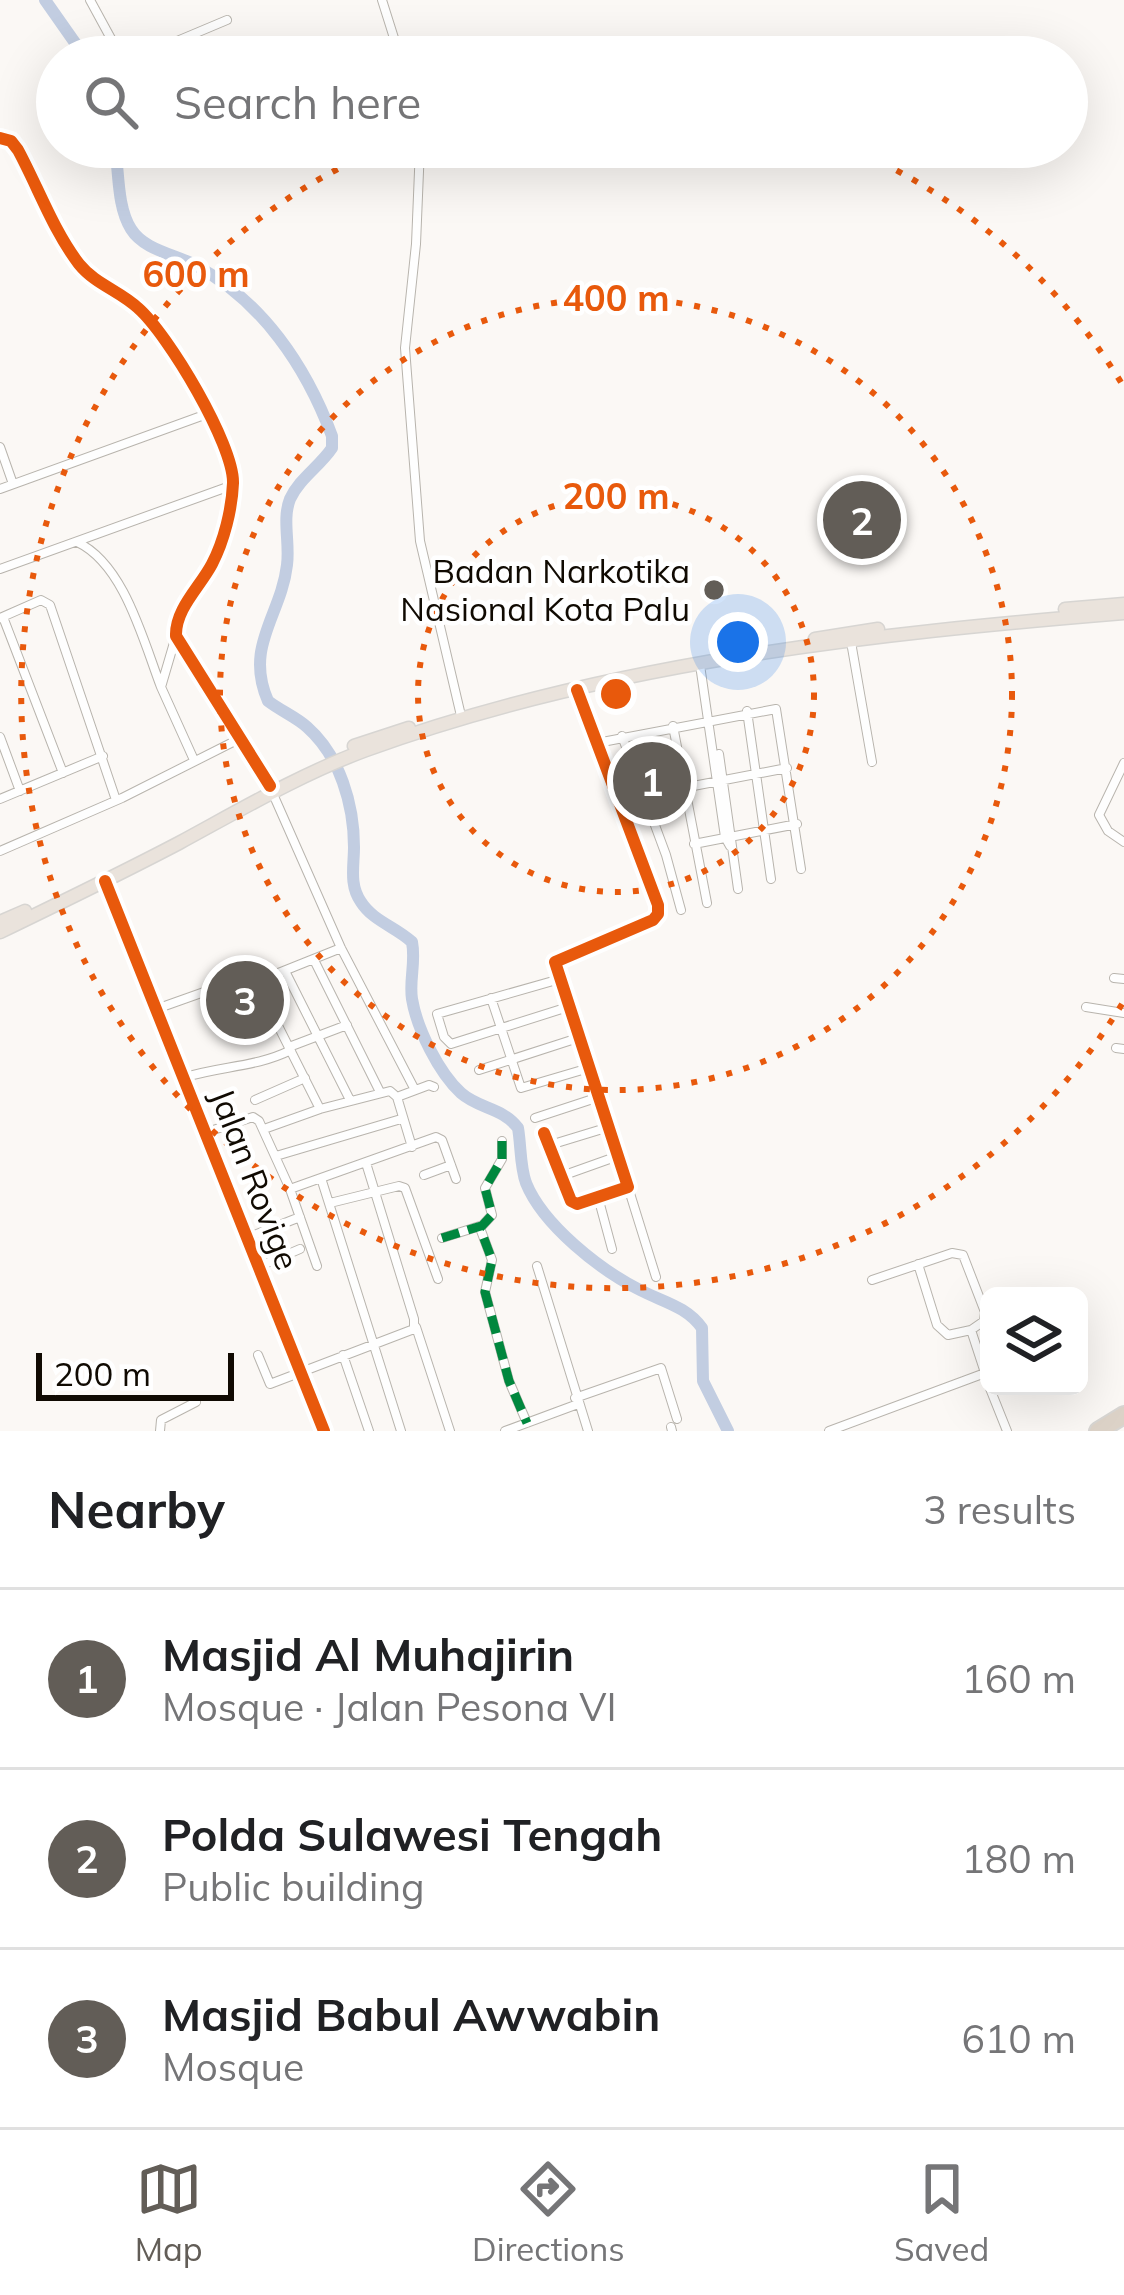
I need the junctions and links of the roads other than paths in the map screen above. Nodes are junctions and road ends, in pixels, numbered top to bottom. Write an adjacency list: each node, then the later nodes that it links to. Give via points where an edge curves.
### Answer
1 (90, 0): 4 (street)
2 (382, 0): 6 (street)
3 (227, 20): 5 (street)
4 (110, 36)
5 (189, 36)
6 (393, 36)
7 (0, 138): 9 (street, via 18,150 85,271 157,326)
8 (419, 168): 27 (street, via 404,348 420,541)
9 (207, 414): 11 (street); 12 (street, via 228,450)
10 (0, 447): 11 (street)
11 (13, 484): 13 (street)
12 (233, 485): 14 (street); 19 (street, via 215,559 181,611)
13 (0, 489)
14 (76, 541): 15 (street); 24 (street, via 111,569)
15 (0, 569)
16 (1124, 608): 17 (main road)
17 (1064, 613): 20 (main road, via 938,620); 21 (main road)
18 (1, 617): 34 (street, via 41,600 50,605); 39 (street)
19 (176, 636): 24 (street); 32 (street)
20 (826, 641): 21 (main road); 22 (main road); 23 (main road)
21 (851, 641): 36 (street)
22 (700, 665): 23 (main road); 28 (street)
23 (660, 669): 25 (main road); 27 (main road, via 563,685)
24 (161, 687): 35 (street)
25 (577, 690): 27 (main road); 33 (street)
26 (747, 712): 28 (street); 38 (street, via 778,710); 40 (street)
27 (461, 717): 43 (main road, via 344,755)
28 (710, 717): 29 (street); 41 (street)
29 (674, 725): 30 (street); 42 (street)
30 (622, 736): 33 (street); 47 (street)
31 (0, 737): 44 (street)
32 (241, 738): 35 (street); 43 (street)
33 (597, 742): 66 (street, via 658,914 556,959)
34 (103, 756): 39 (street); 46 (street)
35 (194, 760): 46 (street)
36 (872, 762)
37 (1124, 763): 51 (street, via 1099,815)
38 (787, 768): 40 (street); 48 (street)
39 (63, 773): 44 (street)
40 (755, 773): 41 (street); 49 (street)
41 (720, 780): 42 (street); 50 (street)
42 (683, 788): 47 (street); 52 (street)
43 (272, 790): 56 (main road); 58 (main road); 63 (street)
44 (20, 791): 45 (street)
45 (0, 799)
46 (116, 800): 53 (street)
47 (646, 800): 60 (street)
48 (797, 824): 49 (street); 54 (street)
49 (763, 832): 50 (street); 55 (street)
50 (729, 841): 52 (street); 57 (street)
51 (1124, 842)
52 (694, 844): 59 (street)
53 (0, 851)
54 (801, 869)
55 (771, 879)
56 (105, 881): 58 (main road); 71 (street, Jalan Rovige)
57 (738, 889)
58 (68, 895): 61 (main road); 62 (main road)
59 (707, 903)
60 (681, 910)
61 (0, 922)
62 (0, 932)
63 (341, 948): 64 (street); 84 (street)
64 (314, 960): 65 (street); 73 (street)
65 (285, 971): 67 (street); 75 (street)
66 (560, 979): 68 (street); 69 (street)
67 (256, 982): 71 (street); 77 (street)
68 (491, 998): 74 (street); 74 (street, via 436,1014 444,1037 451,1044)
69 (568, 1007): 74 (street); 76 (street)
70 (1086, 1007): 72 (street)
71 (159, 1008): 81 (street, Jalan Rovige)
72 (1124, 1013)
73 (347, 1025): 75 (street); 85 (street)
74 (502, 1028): 78 (street)
75 (318, 1036): 77 (street); 89 (street)
76 (578, 1038): 78 (street); 79 (street)
77 (290, 1048): 81 (street, via 260,1065); 82 (street)
78 (513, 1059): 79 (street, via 521,1088); 80 (street)
79 (590, 1068): 87 (street)
80 (478, 1070)
81 (186, 1078): 95 (street, Jalan Rovige)
82 (305, 1078): 88 (street); 90 (street)
83 (434, 1087): 84 (street)
84 (416, 1090): 86 (street)
85 (380, 1092): 86 (street); 89 (street)
86 (397, 1097): 92 (street)
87 (599, 1097): 91 (street); 93 (street)
88 (255, 1100)
89 (350, 1100): 90 (street)
90 (320, 1109): 94 (street)
91 (536, 1118)
92 (401, 1119): 99 (street); 100 (street)
93 (609, 1127): 98 (street); 101 (street)
94 (264, 1129): 95 (street, via 253,1117); 100 (street)
95 (207, 1132): 115 (street, Jalan Rovige)
96 (544, 1133): 98 (street)
97 (502, 1141): 114 (street, via 502,1159 485,1188 491,1219)
98 (550, 1145): 105 (street)
99 (412, 1147): 102 (street); 103 (street, via 440,1137)
100 (276, 1156): 109 (street)
101 (618, 1156): 105 (street); 108 (street)
102 (366, 1163): 106 (street); 110 (street)
103 (451, 1165): 104 (street); 107 (street)
104 (424, 1175)
105 (559, 1177): 111 (street, via 574,1203)
106 (321, 1178): 109 (street); 112 (street)
107 (457, 1179)
108 (628, 1187): 111 (street); 123 (street)
109 (290, 1189): 113 (street)
110 (374, 1192): 112 (street); 124 (street, via 405,1187); 126 (street)
111 (598, 1197): 118 (street)
112 (330, 1203): 128 (street)
113 (300, 1217): 115 (street); 121 (street)
114 (481, 1226): 116 (street); 138 (street, via 492,1260 485,1292)
115 (249, 1237): 120 (street, Jalan Rovige)
116 (442, 1238)
117 (300, 1249): 120 (street)
118 (612, 1249)
119 (918, 1264): 125 (street); 127 (street, via 941,1331); 127 (street, via 966,1257 985,1312)
120 (260, 1266): 132 (street, Jalan Rovige)
121 (317, 1266)
122 (537, 1266): 135 (street)
123 (656, 1277)
124 (438, 1279)
125 (872, 1280)
126 (415, 1325): 128 (street); 144 (street)
127 (971, 1330): 131 (street)
128 (373, 1344): 130 (street); 143 (street)
129 (258, 1355): 132 (street, via 270,1384)
130 (343, 1355): 132 (street); 142 (street)
131 (980, 1358)
132 (301, 1371): 141 (street, Jalan Rovige)
133 (980, 1375): 147 (street)
134 (993, 1395): 148 (street)
135 (576, 1401): 138 (street); 139 (street, via 662,1368); 146 (street)
136 (196, 1402): 140 (street, via 161,1420)
137 (1124, 1415): 149 (highway)
138 (527, 1423): 145 (street)
139 (673, 1426)
140 (160, 1431)
141 (324, 1431)
142 (369, 1431)
143 (401, 1431)
144 (450, 1431)
145 (505, 1431)
146 (588, 1431)
147 (829, 1431)
148 (1006, 1431)
149 (1098, 1431)

